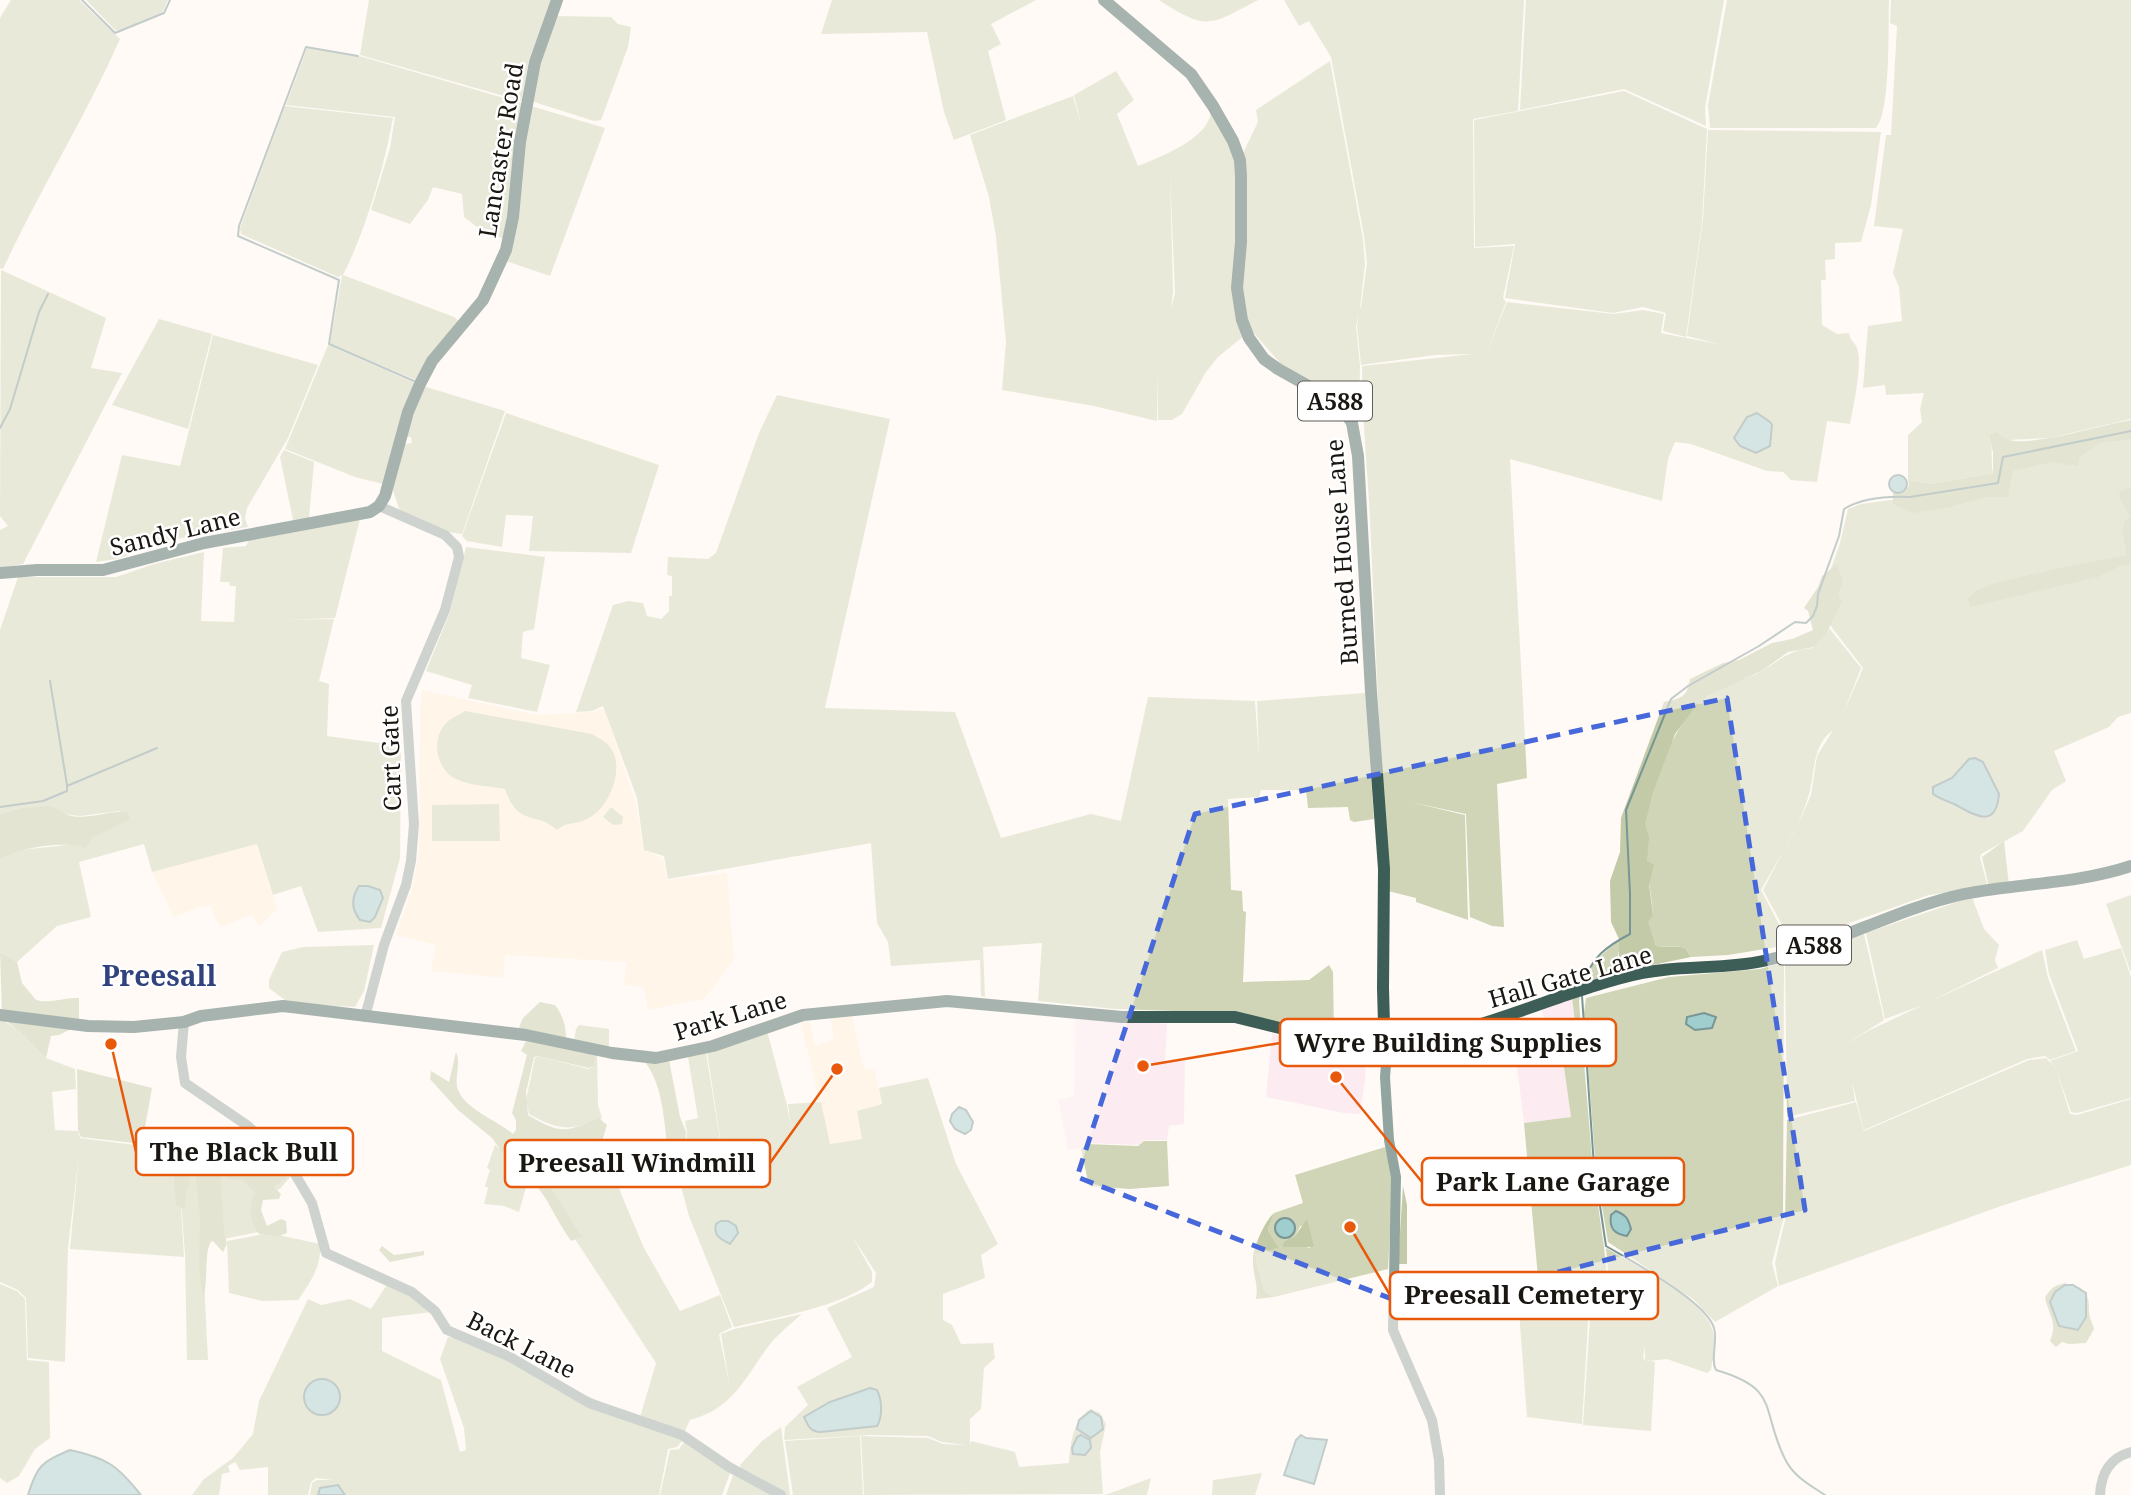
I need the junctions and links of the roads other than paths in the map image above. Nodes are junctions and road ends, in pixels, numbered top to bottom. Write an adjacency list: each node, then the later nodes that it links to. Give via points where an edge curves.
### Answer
1 (557, 0): 3 (main road, Lancaster Road, via 535,62 506,250 483,300 432,361 420,384)
2 (1104, 0): 9 (main road, Burned House Lane / A588, via 1191,74 1237,149 1241,242 1237,288 1241,320 1250,338 1264,359 1335,401 1352,423 1358,456 1383,847)
3 (379, 506): 4 (main road, Sandy Lane, via 370,512 194,545 103,570); 7 (street, Cart Gate, via 445,535 459,556 445,610 406,701 414,824 411,861)
4 (0, 573)
5 (2131, 866): 9 (main road, Hall Gate Lane / A588, via 2105,875 1935,901 1761,961 1661,970 1582,990 1461,1030 1398,1043)
6 (0, 1015): 8 (main road, Park Lane, via 88,1026)
7 (365, 1017): 8 (main road, Park Lane, via 283,1006); 9 (main road, Park Lane, via 526,1035 612,1054 656,1058 713,1046 803,1015 947,1001 1122,1017 1235,1017 1353,1046 1376,1047)
8 (184, 1022): 11 (street, Back Lane, via 181,1057 185,1083 248,1126 292,1169 312,1203 326,1253 412,1293 435,1311 447,1330 510,1357 589,1403 682,1435)
9 (1388, 1040): 12 (street, via 1385,1077 1396,1177 1393,1330 1432,1420)
10 (2131, 1451): 13 (street, via 2106,1469)
11 (781, 1495)
12 (1440, 1495)
13 (2100, 1495)

